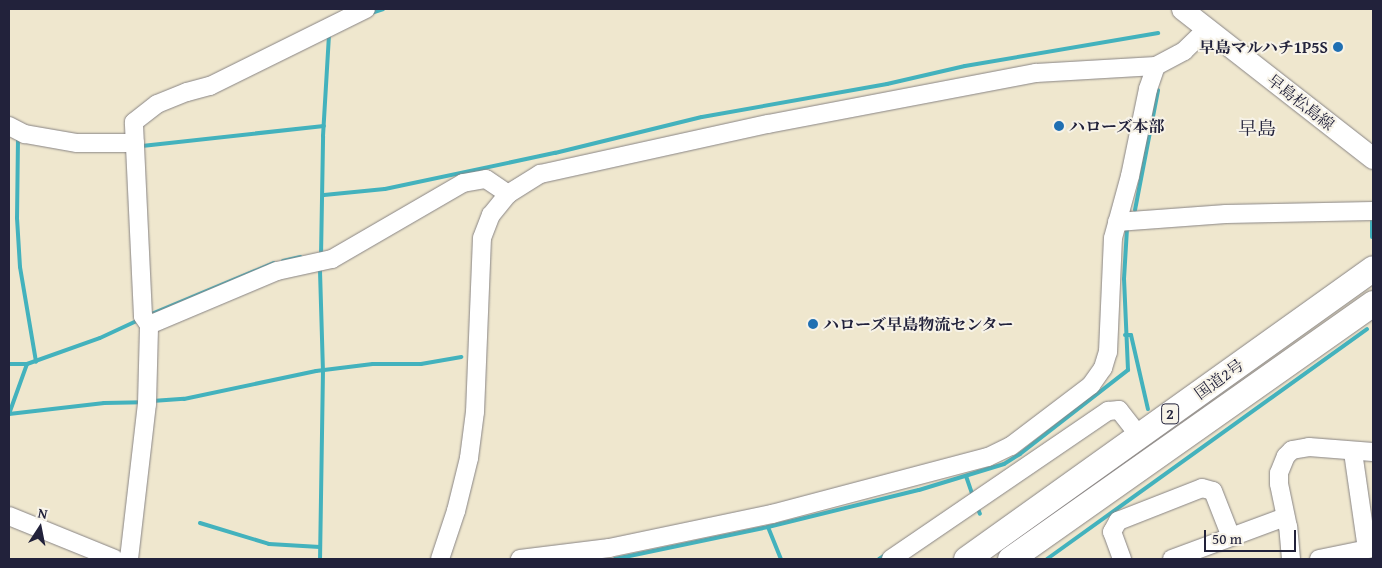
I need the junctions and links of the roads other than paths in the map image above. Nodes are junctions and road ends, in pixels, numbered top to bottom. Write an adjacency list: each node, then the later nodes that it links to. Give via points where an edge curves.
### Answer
1 (366, 9): 6 (street, via 210,86 157,104 134,122)
2 (1182, 9): 3 (main road, 早島松島線)
3 (1208, 28): 4 (street, via 1184,51); 7 (main road, 早島松島線)
4 (1156, 66): 8 (street, via 1036,73 768,124 540,174); 10 (street)
5 (9, 126): 6 (street, via 26,134 77,143)
6 (135, 143): 13 (street)
7 (1373, 158)
8 (508, 194): 13 (street, via 486,179 463,183 332,259 277,271); 24 (street, via 491,215 482,238 470,458)
9 (1372, 210): 10 (street, via 1226,214)
10 (1117, 222): 25 (street, via 1113,238 1108,352 1103,368 1091,385 1011,446 988,457 772,514 608,548)
11 (1373, 268): 14 (highway, 国道2号 / 2)
12 (1373, 303): 29 (highway, 国道2号 / 2)
13 (146, 321): 23 (street, via 147,404)
14 (1139, 436): 17 (highway, 国道2号 / 2); 26 (street, via 1119,410 1108,411)
15 (1353, 452): 16 (street); 19 (street, via 1309,447 1292,450 1279,473 1281,501); 21 (street)
16 (1373, 452)
17 (1080, 479): 27 (highway); 28 (highway, 国道2号 / 2)
18 (9, 516): 22 (street)
19 (1286, 516): 20 (street); 32 (street)
20 (1231, 537): 30 (street, via 1213,491 1202,488 1118,521 1112,532); 31 (street)
21 (1370, 549): 33 (street)
22 (115, 559)
23 (128, 559)
24 (440, 559)
25 (520, 559)
26 (891, 559)
27 (951, 559)
28 (966, 559)
29 (1010, 559)
30 (1122, 559)
31 (1172, 559)
32 (1291, 559)
33 (1319, 559)

